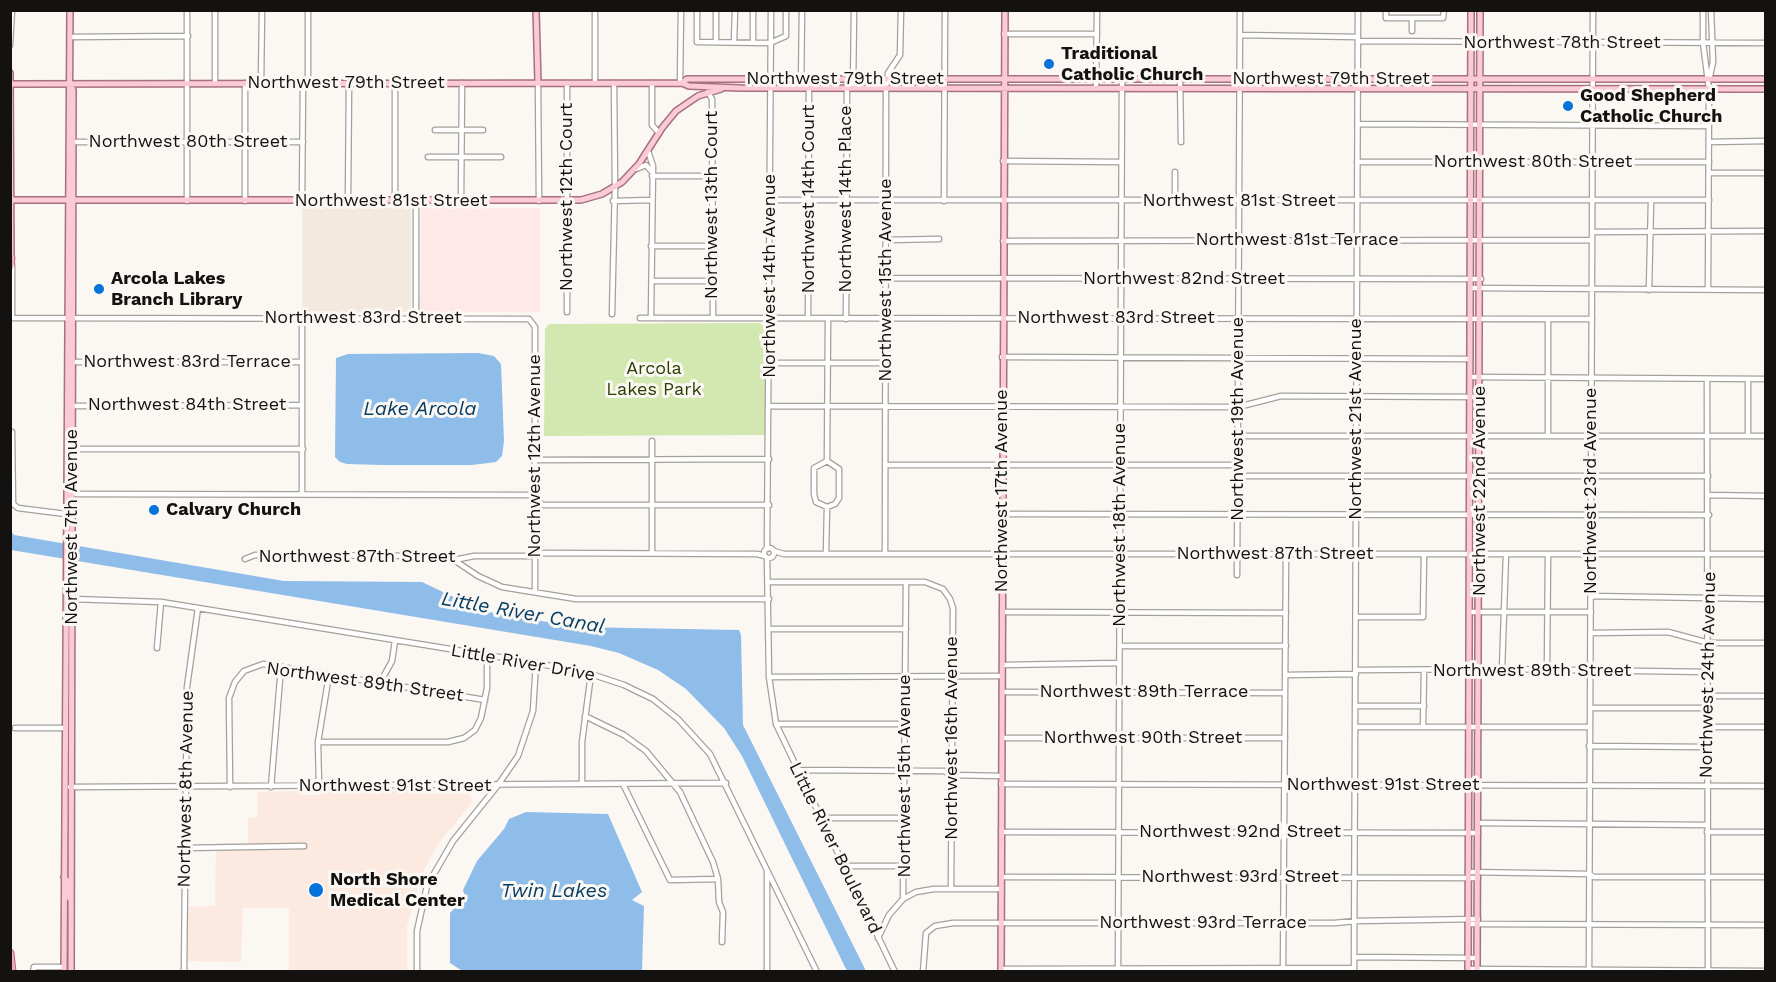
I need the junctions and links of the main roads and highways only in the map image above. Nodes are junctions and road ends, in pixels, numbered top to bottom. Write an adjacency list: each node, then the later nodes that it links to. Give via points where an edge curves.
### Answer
1 (69, 10): 18 (main road, Northwest 7th Avenue)
2 (536, 10): 15 (main road)
3 (1005, 10): 7 (main road, Northwest 17th Avenue)
4 (1471, 10): 9 (main road, Northwest 22nd Avenue)
5 (1480, 10): 10 (main road, Northwest 22nd Avenue)
6 (10, 73): 17 (main road)
7 (1003, 78): 8 (main road, Northwest 79th Street); 16 (main road, Northwest 79th Street, via 687,79); 20 (main road, Northwest 17th Avenue)
8 (1292, 79): 13 (main road, Northwest 79th Street); 25 (main road)
9 (1471, 79): 10 (main road, Northwest 79th Street); 13 (main road, Northwest 79th Street); 22 (main road, Northwest 22nd Avenue)
10 (1480, 79): 14 (main road, Northwest 79th Street); 23 (main road, Northwest 22nd Avenue)
11 (1650, 79): 12 (main road, Northwest 79th Street); 14 (main road, Northwest 79th Street); 26 (main road)
12 (1766, 79)
13 (1420, 80): 21 (main road)
14 (1557, 80): 24 (main road, via 1539,82)
15 (538, 83): 16 (main road, Northwest 79th Street); 18 (main road, Northwest 79th Street)
16 (681, 83): 19 (main road, Northwest 79th Street)
17 (10, 84): 18 (main road, Northwest 79th Street); 28 (main road)
18 (70, 84): 30 (main road, Northwest 7th Avenue); 30 (main road, Northwest 7th Avenue)
19 (725, 88): 20 (main road, Northwest 79th Street); 30 (main road, Northwest 81st Street, via 708,92 680,108 636,169 615,187 602,194 567,201)
20 (1003, 88): 25 (main road, Northwest 79th Street); 45 (main road, Northwest 17th Avenue)
21 (1420, 88): 22 (main road, Northwest 79th Street); 25 (main road, Northwest 79th Street)
22 (1471, 88): 23 (main road, Northwest 79th Street); 46 (main road, Northwest 22nd Avenue)
23 (1480, 88): 24 (main road, Northwest 79th Street); 47 (main road, Northwest 22nd Avenue)
24 (1531, 88): 26 (main road, Northwest 79th Street)
25 (1292, 89)
26 (1650, 89): 27 (main road, Northwest 79th Street)
27 (1766, 89)
28 (11, 184): 29 (main road)
29 (11, 200): 30 (main road, Northwest 81st Street); 31 (main road)
30 (70, 201): 33 (main road, Northwest 7th Avenue)
31 (11, 258): 32 (highway)
32 (10, 266)
33 (69, 318): 34 (main road, Northwest 7th Avenue); 35 (main road, Northwest 7th Avenue)
34 (66, 399): 35 (main road); 36 (main road, Northwest 7th Avenue)
35 (72, 406): 36 (main road, Northwest 7th Avenue)
36 (69, 494): 37 (main road, Northwest 7th Avenue); 37 (main road, Northwest 7th Avenue)
37 (69, 544): 38 (main road, Northwest 7th Avenue)
38 (68, 599): 39 (main road, Northwest 7th Avenue); 40 (main road, Northwest 7th Avenue)
39 (64, 877): 40 (main road); 41 (main road, Northwest 7th Avenue)
40 (71, 900): 42 (main road, Northwest 7th Avenue)
41 (64, 918): 42 (main road, via 69,923); 44 (main road, Northwest 7th Avenue)
42 (71, 950): 49 (main road, Northwest 7th Avenue)
43 (10, 953): 48 (highway)
44 (64, 969)
45 (1001, 970)
46 (1467, 970)
47 (1477, 970)
48 (12, 972)
49 (71, 972)

